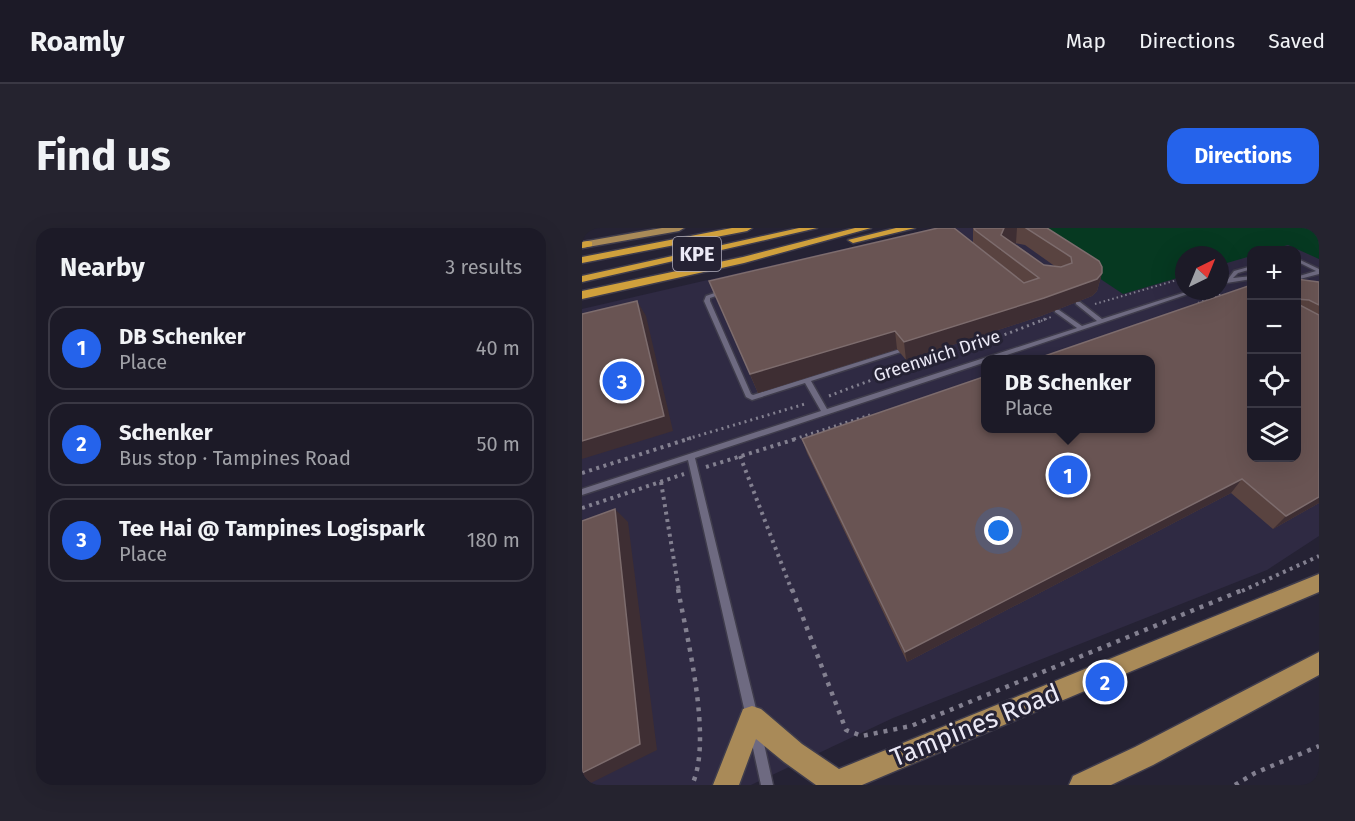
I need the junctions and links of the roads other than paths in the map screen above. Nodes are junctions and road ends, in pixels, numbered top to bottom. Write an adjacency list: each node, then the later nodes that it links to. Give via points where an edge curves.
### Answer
1 (679, 228): 6 (main road)
2 (747, 228): 7 (highway)
3 (812, 228): 14 (highway, KPE)
4 (866, 228): 8 (highway, KPE)
5 (910, 228): 8 (highway)
6 (584, 245)
7 (582, 260)
8 (744, 260): 17 (highway, KPE)
9 (1301, 262): 11 (lane)
10 (1247, 268): 15 (lane)
11 (1319, 272): 13 (lane)
12 (1247, 277): 15 (lane)
13 (1301, 277)
14 (582, 279)
15 (1230, 279)
16 (728, 291): 26 (lane, via 708,297 707,302 748,395 757,398)
17 (582, 295)
18 (1175, 297): 21 (lane, Greenwich Drive)
19 (1078, 303): 21 (lane)
20 (1057, 311): 22 (lane)
21 (1101, 321): 22 (lane, Greenwich Drive)
22 (1081, 328): 24 (lane, Greenwich Drive)
23 (899, 351): 26 (lane)
24 (999, 355)
25 (981, 361): 27 (lane, Greenwich Drive)
26 (807, 381): 27 (lane)
27 (825, 412): 28 (lane, Greenwich Drive)
28 (691, 456): 29 (lane, Greenwich Drive); 32 (lane)
29 (582, 492)
30 (1319, 584): 33 (main road, Tampines Road)
31 (1319, 663): 36 (main road)
32 (752, 718): 33 (main road, via 783,747); 34 (main road); 35 (lane)
33 (834, 784)
34 (726, 785)
35 (767, 785)
36 (1082, 785)

